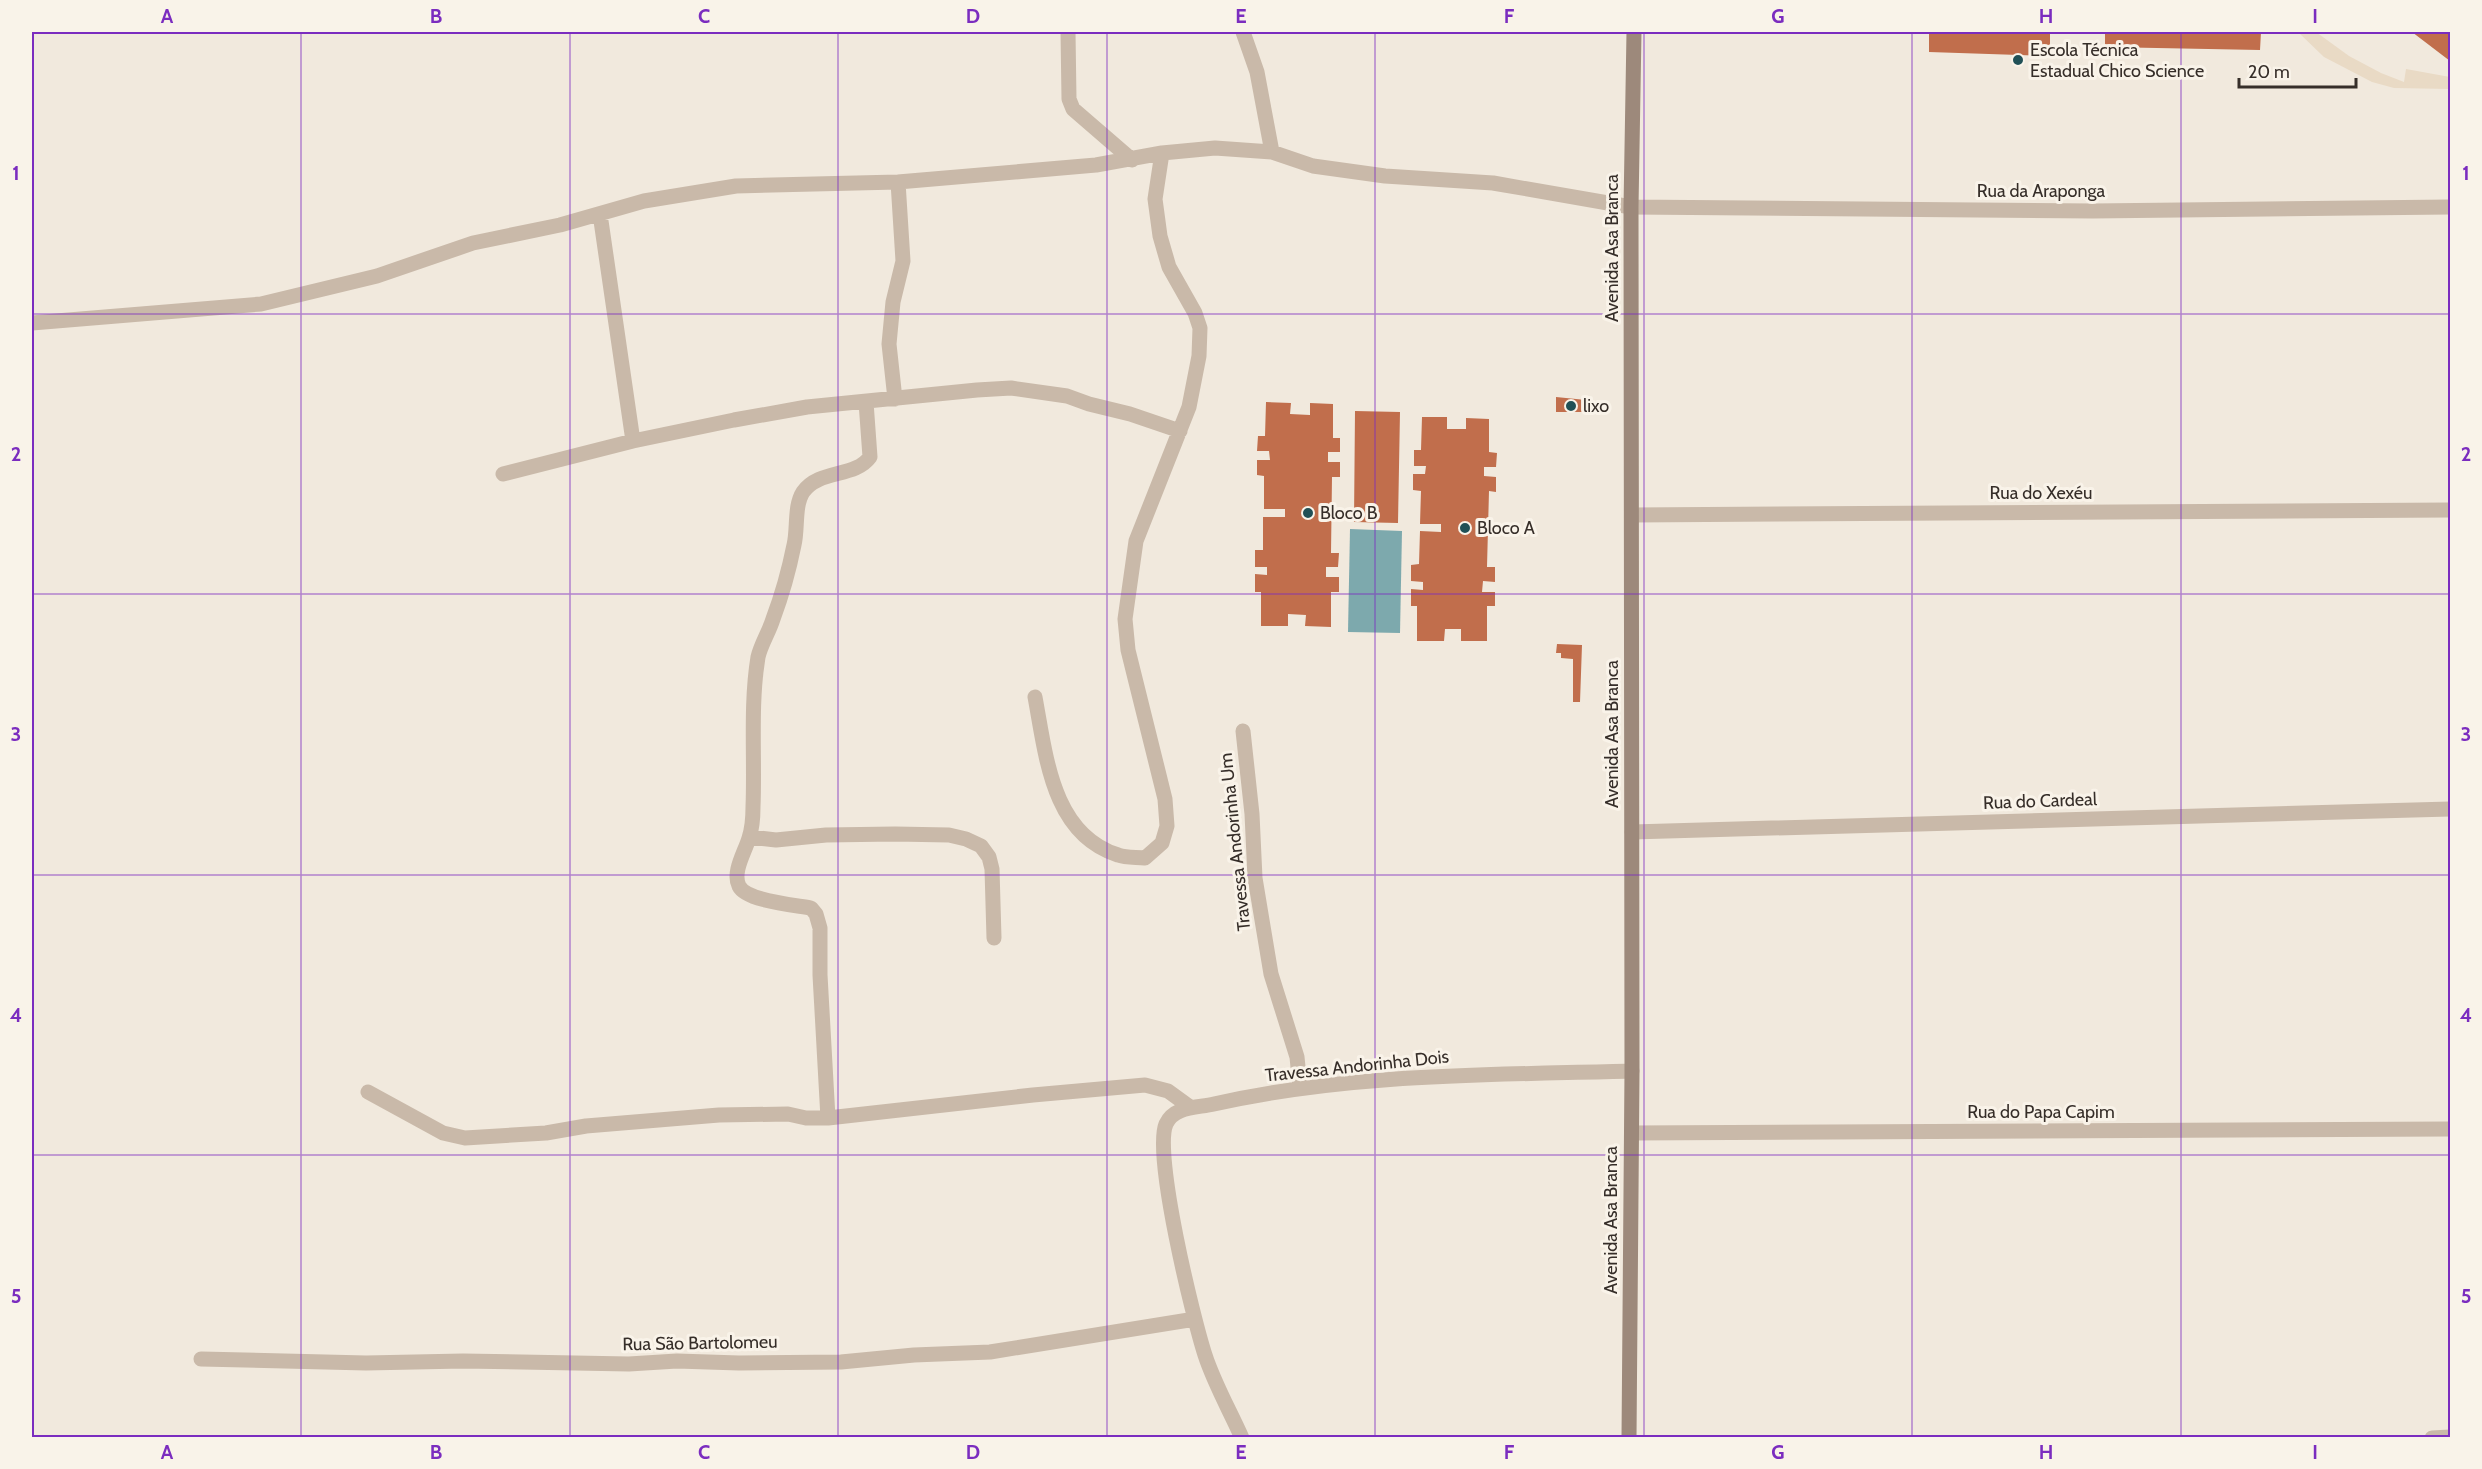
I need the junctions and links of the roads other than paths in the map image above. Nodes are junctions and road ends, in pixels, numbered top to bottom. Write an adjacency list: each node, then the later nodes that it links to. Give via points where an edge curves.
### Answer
1 (1068, 32): 6 (street, via 1069,99 1073,109)
2 (1243, 32): 4 (street, via 1257,72)
3 (1634, 32): 8 (street, Avenida Asa Branca)
4 (1272, 152): 5 (street, Rua da Araponga, via 1215,148); 8 (street, Rua da Araponga, via 1313,166 1385,176 1493,183)
5 (1162, 153): 6 (street, Rua da Araponga); 14 (street, via 1155,199 1160,236 1169,267 1200,328 1199,356)
6 (1132, 160): 7 (street, Rua da Araponga)
7 (898, 182): 10 (street, Rua da Araponga, via 736,186 644,201); 12 (street, via 903,261 893,302 889,344)
8 (1631, 207): 9 (street, Rua da Araponga, via 2093,211); 18 (street, Avenida Asa Branca)
9 (2451, 207)
10 (600, 214): 11 (street, Rua da Araponga, via 473,243 377,276 261,304); 15 (street)
11 (32, 323)
12 (895, 399): 13 (street); 14 (street, via 1011,388 1038,391 1067,396)
13 (867, 402): 15 (street, via 807,407); 23 (street, via 870,457 858,469 838,472 808,486 802,493 795,544 759,654 754,685)
14 (1180, 431): 19 (street, via 1136,541 1125,620 1128,650 1165,799 1167,826 1162,843 1145,858 1120,856 1100,848 1084,837 1068,816 1054,788)
15 (633, 441): 16 (street)
16 (503, 474)
17 (2451, 510): 18 (street, Rua do Xexéu)
18 (1632, 515): 22 (street, Avenida Asa Branca)
19 (1035, 697)
20 (1243, 731): 26 (street, Travessa Andorinha Um, via 1255,878 1271,974 1297,1057)
21 (2451, 809): 22 (street, Rua do Cardeal)
22 (1632, 832): 25 (street, Avenida Asa Branca)
23 (750, 837): 24 (street, via 776,840 895,834 966,839 981,846 989,857); 29 (street, via 737,878 743,891 774,902 811,908 820,928)
24 (994, 938)
25 (1632, 1071): 26 (street, Travessa Andorinha Dois, via 1451,1076); 31 (street, Avenida Asa Branca)
26 (1300, 1087): 28 (street, Travessa Andorinha Dois)
27 (368, 1092): 29 (street, via 443,1132 465,1138 719,1115)
28 (1190, 1107): 29 (street, via 1168,1091 1145,1085); 32 (street, Travessa Andorinha Dois, via 1173,1115 1164,1138 1166,1176)
29 (828, 1118)
30 (2451, 1129): 31 (street, Rua do Papa Capim)
31 (1632, 1133): 35 (street, Avenida Asa Branca)
32 (1195, 1319): 33 (street, Rua São Bartolomeu, via 990,1352 841,1362 366,1363); 34 (street, Travessa Andorinha Dois, via 1206,1357)
33 (201, 1359)
34 (1242, 1437)
35 (1629, 1437)
36 (2432, 1437): 37 (street)
37 (2451, 1437)

